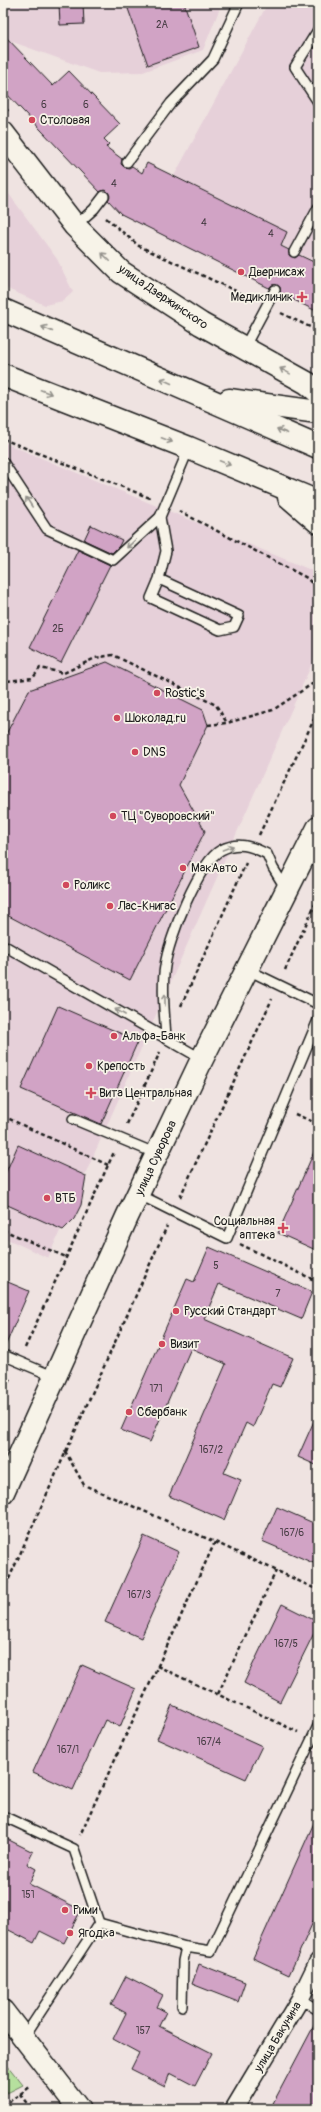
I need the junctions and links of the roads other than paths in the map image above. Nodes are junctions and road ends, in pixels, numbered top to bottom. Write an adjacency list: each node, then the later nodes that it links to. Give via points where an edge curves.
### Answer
1 (239, 3): 5 (lane, via 213,58 171,103)
2 (318, 30): 3 (lane, via 295,67)
3 (318, 102)
4 (8, 136): 8 (main road, улица Дзержинского)
5 (127, 162)
6 (104, 196): 8 (lane)
7 (318, 208): 9 (lane)
8 (75, 226): 12 (main road, улица Дзержинского, one-way to 8, via 201,324 121,272)
9 (294, 252)
10 (275, 290): 12 (lane)
11 (3, 310): 15 (main road, one-way to 11)
12 (244, 348): 14 (main road, улица Дзержинского, one-way to 12, via 307,383)
13 (5, 379): 18 (main road, one-way to 18)
14 (318, 392)
15 (202, 396): 16 (main road); 17 (main road, one-way to 15)
16 (318, 412)
17 (318, 447)
18 (189, 448): 20 (main road, one-way to 20); 22 (lane)
19 (3, 462): 22 (lane, one-way to 19, via 113,560 46,529)
20 (272, 482): 21 (main road); 23 (main road)
21 (318, 502)
22 (160, 517): 24 (lane, via 166,551)
23 (318, 522)
24 (159, 579): 24 (lane, via 151,598 220,630 234,627 239,616)
25 (318, 828): 26 (main road, улица Суворова)
26 (287, 891): 28 (main road, улица Суворова); 31 (lane, one-way to 26, via 165,966 175,930 203,868 220,850 234,845 249,845 267,854)
27 (3, 945): 31 (lane, one-way to 27)
28 (248, 970): 29 (lane); 32 (main road, улица Суворова)
29 (318, 1004)
30 (318, 1020): 35 (lane, via 227,1238)
31 (166, 1039): 32 (lane)
32 (202, 1059): 34 (main road, улица Суворова)
33 (73, 1119): 34 (lane)
34 (157, 1154): 35 (main road, улица Суворова)
35 (138, 1194): 37 (main road, улица Суворова)
36 (3, 1355): 37 (lane)
37 (55, 1378): 38 (main road, улица Суворова)
38 (3, 1492)
39 (318, 1726): 42 (lane, via 211,1951)
40 (3, 1816): 41 (lane, via 74,1849)
41 (99, 1923): 42 (lane); 48 (lane)
42 (186, 1947): 45 (lane, via 183,1961)
43 (316, 1970): 44 (street, улица Бакунина)
44 (300, 2000): 46 (lane); 50 (street, улица Бакунина)
45 (182, 2006)
46 (318, 2010)
47 (3, 2011): 48 (street)
48 (24, 2037): 49 (street)
49 (78, 2109)
50 (234, 2109)

